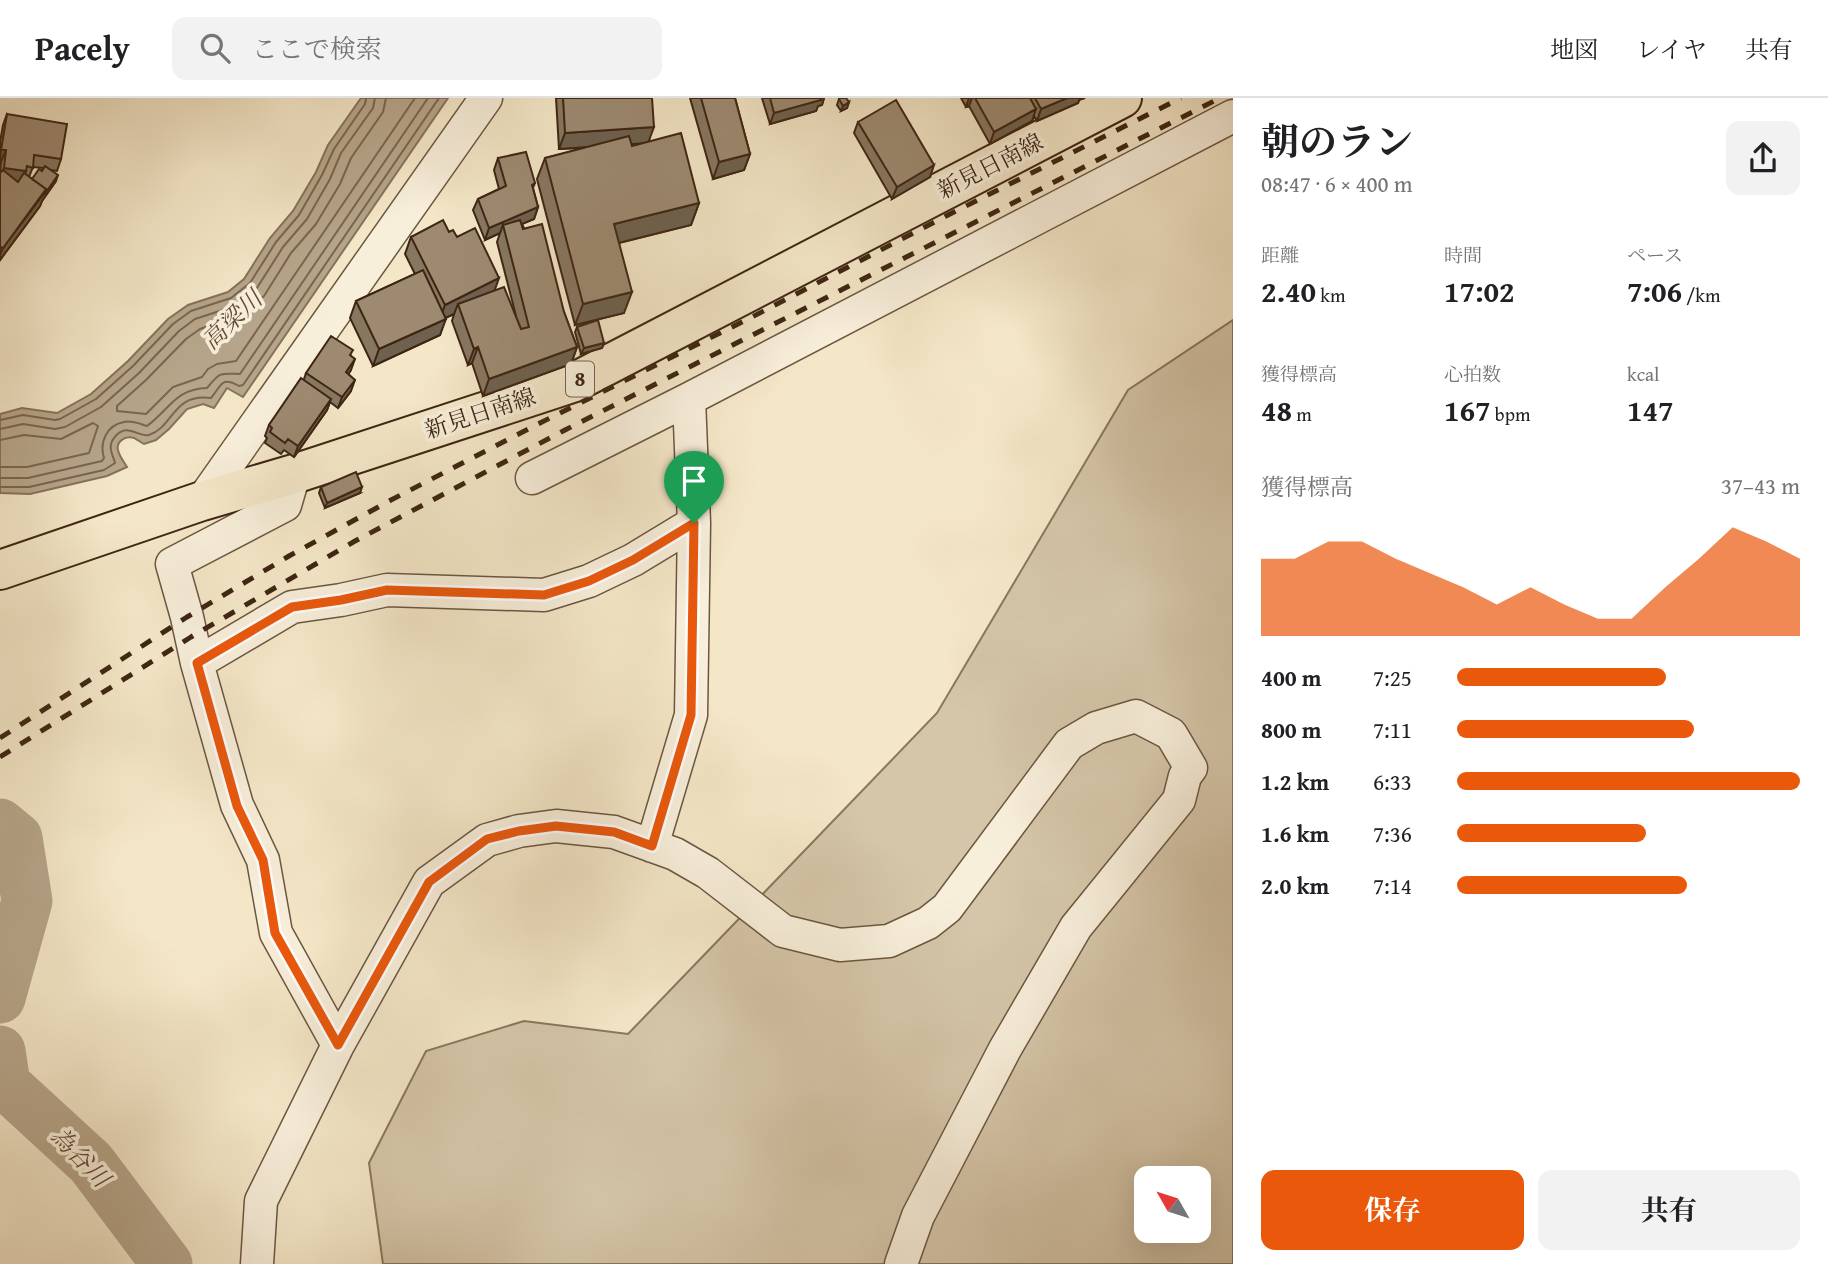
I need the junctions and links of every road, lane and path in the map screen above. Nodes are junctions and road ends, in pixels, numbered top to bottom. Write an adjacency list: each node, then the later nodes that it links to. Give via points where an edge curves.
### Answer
1 (486, 98): 7 (street)
2 (1122, 98): 5 (main road, 新見日南線 / 8, via 575,382)
3 (1233, 116): 4 (street)
4 (689, 399): 6 (street); 8 (street)
5 (294, 474): 7 (main road, 新見日南線 / 8); 10 (street, via 285,505 172,564)
6 (532, 478)
7 (202, 501): 9 (main road, 新見日南線 / 8)
8 (694, 523): 10 (street, via 622,566 544,595 387,590 292,607); 11 (street, via 691,715)
9 (0, 570)
10 (197, 663): 12 (street, via 237,806 263,860 275,933)
11 (652, 846): 12 (street, via 614,832 556,826 487,839 429,882); 14 (street, via 708,873 783,931 840,945 889,941 928,923 947,908 1069,744 1096,728 1136,716 1171,734 1191,768 1179,800 1076,927 1005,1049 918,1216)
12 (338, 1045): 13 (street, via 261,1201)
13 (257, 1264)
14 (901, 1264)

